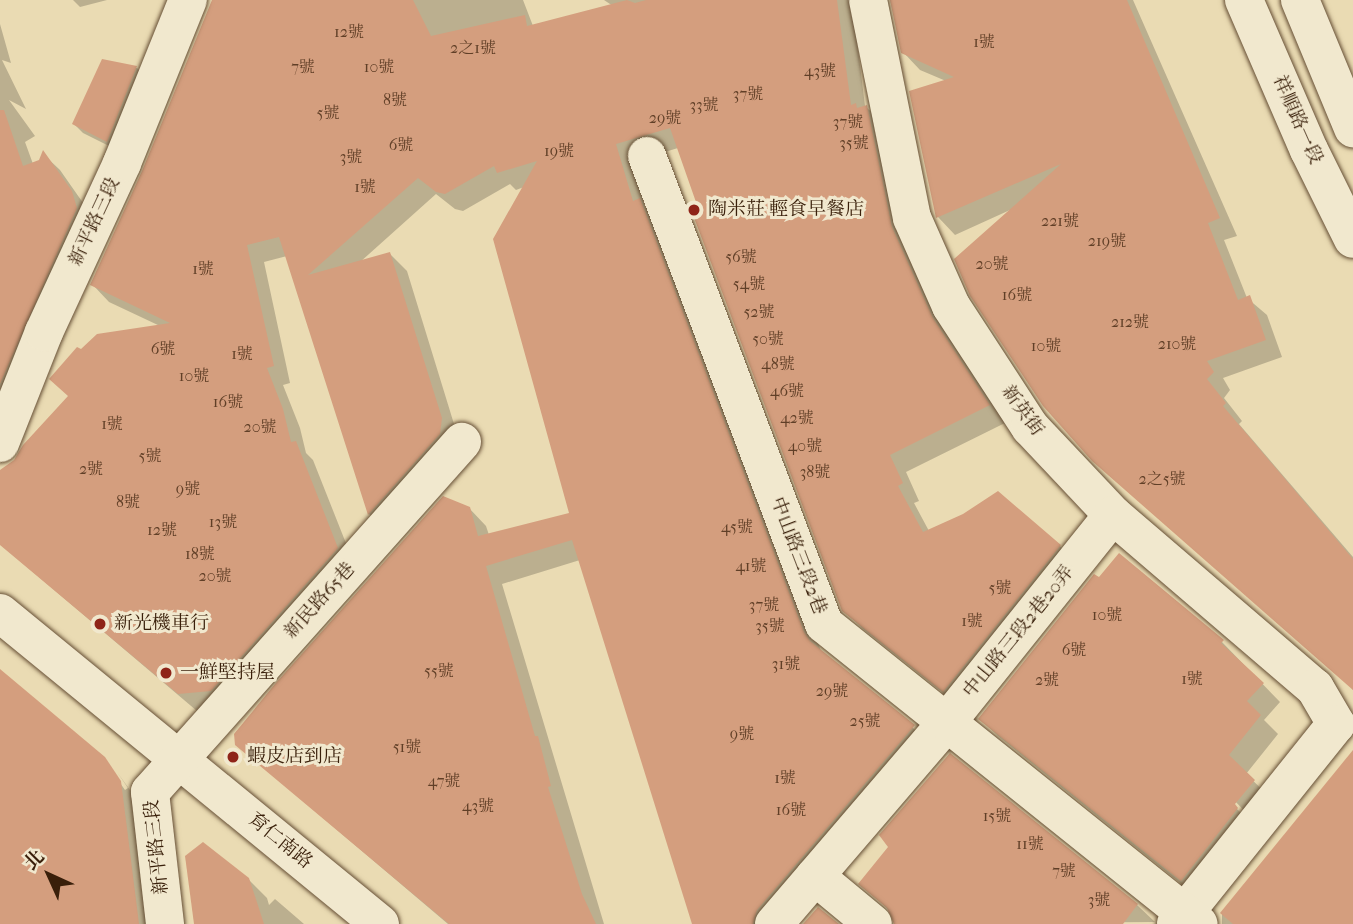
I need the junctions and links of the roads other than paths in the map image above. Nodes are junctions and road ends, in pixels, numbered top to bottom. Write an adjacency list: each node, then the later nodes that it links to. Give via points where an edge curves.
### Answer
1 (188, 0): 9 (street, 新平路三段)
2 (868, 0): 10 (street, 新英街, via 912,218 951,306 1030,426)
3 (1244, 0): 7 (street, 祥順路一段)
4 (1300, 0): 5 (street)
5 (1353, 128)
6 (647, 156): 12 (street, 中山路三段2巷, via 824,624)
7 (1353, 239)
8 (462, 442): 13 (street, 新民路65巷)
9 (0, 443)
10 (1113, 514): 12 (street, 中山路三段2巷20弄); 15 (street, 新英街, via 1315,688 1336,724)
11 (0, 613): 13 (street)
12 (936, 735): 14 (street, 中山路三段2巷20弄); 15 (street, 中山路三段2巷)
13 (179, 761): 16 (street, 新平路三段, via 150,792); 17 (street, 育仁南路)
14 (815, 876): 18 (street, 中山路三段2巷20弄); 19 (street)
15 (1187, 920)
16 (165, 924)
17 (380, 924)
18 (774, 924)
19 (873, 924)

